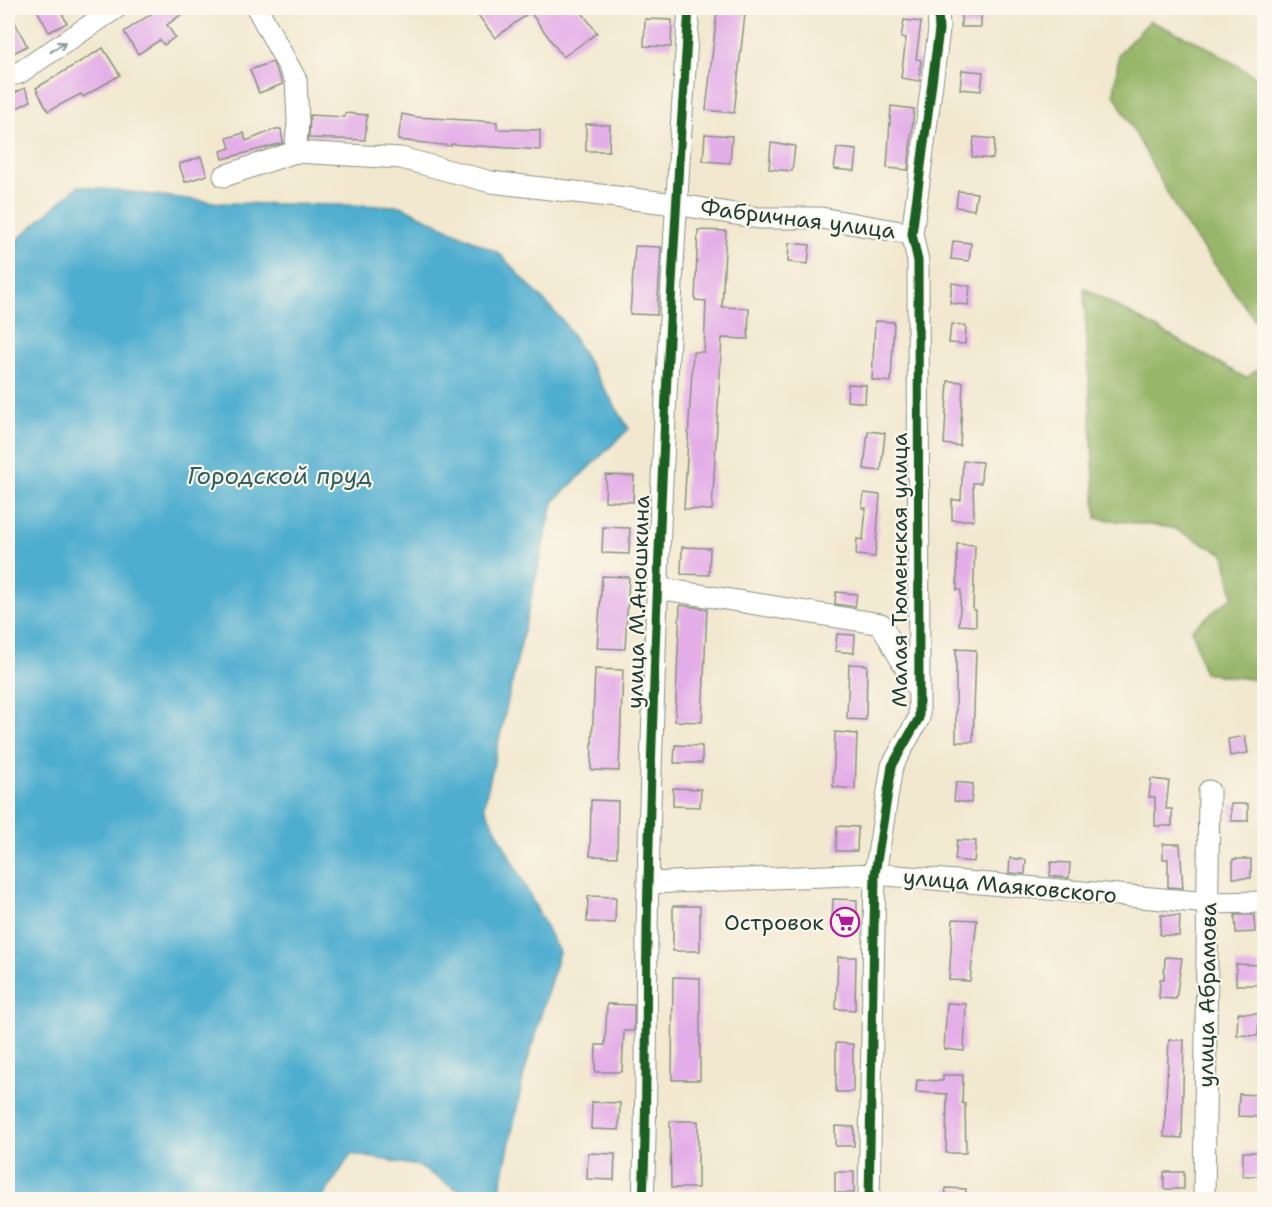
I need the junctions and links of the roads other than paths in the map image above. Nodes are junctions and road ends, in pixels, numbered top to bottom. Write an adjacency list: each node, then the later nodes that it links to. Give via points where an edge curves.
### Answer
1 (116, 8): 5 (street, one-way to 1, via 19,73)
2 (257, 8): 6 (street, via 296,80)
3 (689, 8): 8 (street, улица М.Аношкина)
4 (939, 8): 9 (street, Малая Тюменская улица)
5 (8, 76)
6 (295, 152): 7 (street, Фабричная улица); 8 (street, Фабричная улица, via 401,158 491,182)
7 (224, 176)
8 (675, 204): 9 (street, Фабричная улица, via 759,218 821,218); 10 (street, улица М.Аношкина)
9 (912, 234): 11 (street, Малая Тюменская улица, via 918,261)
10 (657, 588): 11 (street, via 881,624); 14 (street, улица М.Аношкина)
11 (919, 692): 13 (street, Малая Тюменская улица, via 919,718 892,766)
12 (1209, 791): 16 (street, улица Абрамова)
13 (875, 874): 14 (street, улица Маяковского); 16 (street, улица Маяковского); 18 (street, Малая Тюменская улица)
14 (648, 883): 17 (street, улица М.Аношкина)
15 (1264, 902): 16 (street, улица Маяковского)
16 (1209, 903): 19 (street, улица Абрамова)
17 (643, 1200)
18 (869, 1200)
19 (1204, 1200)

